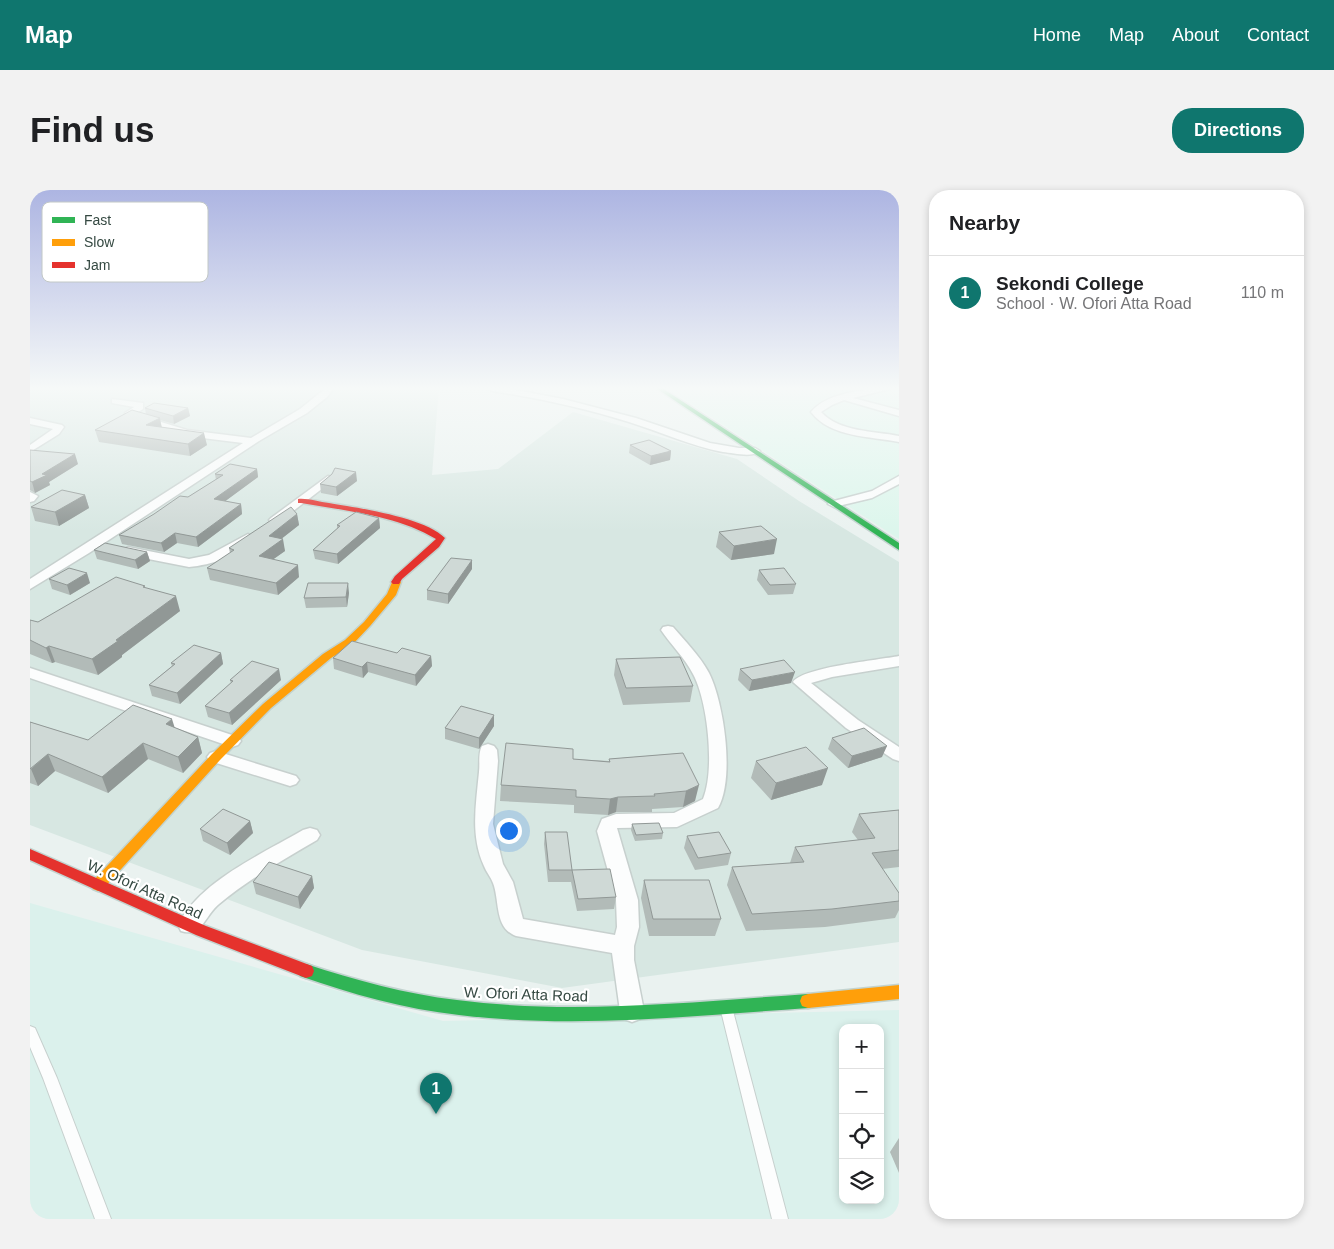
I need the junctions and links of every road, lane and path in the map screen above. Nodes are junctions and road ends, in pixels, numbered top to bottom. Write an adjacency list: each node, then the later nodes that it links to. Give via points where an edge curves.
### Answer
1 (50, 436): 9 (street)
2 (222, 436): 8 (street)
3 (259, 436): 8 (street)
4 (681, 436): 10 (street, via 721,449)
5 (732, 436): 10 (main road)
6 (882, 436): 7 (street)
7 (899, 439)
8 (252, 440): 17 (street)
9 (30, 449)
10 (755, 451): 16 (main road)
11 (328, 479): 15 (street)
12 (899, 479): 16 (street, via 876,494)
13 (30, 495): 14 (street)
14 (30, 499)
15 (301, 501): 17 (street, via 216,558 199,562 189,563); 23 (main road, via 398,522 434,532 441,538 398,578 382,608 349,642 319,662)
16 (834, 504): 18 (main road)
17 (96, 545): 19 (street)
18 (899, 547)
19 (30, 585)
20 (668, 630): 32 (street, via 700,672 709,691 715,720 717,786 711,803 677,820 616,820 609,824 607,832 627,900 628,927)
21 (899, 661): 25 (street, via 819,675 801,682 852,724)
22 (30, 672): 23 (street)
23 (232, 741): 26 (main road)
24 (488, 750): 32 (street, via 483,824 494,865 503,882 510,918 516,927)
25 (899, 755)
26 (216, 757): 27 (street); 30 (main road)
27 (290, 780)
28 (310, 835): 31 (street, via 243,875 209,900)
29 (30, 854): 30 (main road, W. Ofori Atta Road)
30 (98, 885): 31 (main road, W. Ofori Atta Road)
31 (189, 925): 35 (main road, W. Ofori Atta Road, via 241,948 398,997 445,1006 508,1012)
32 (623, 946): 35 (street)
33 (899, 992): 34 (main road, W. Ofori Atta Road)
34 (725, 1006): 35 (main road, W. Ofori Atta Road); 38 (lane)
35 (632, 1011)
36 (30, 1032): 37 (lane, via 46,1066)
37 (103, 1219)
38 (780, 1219)

